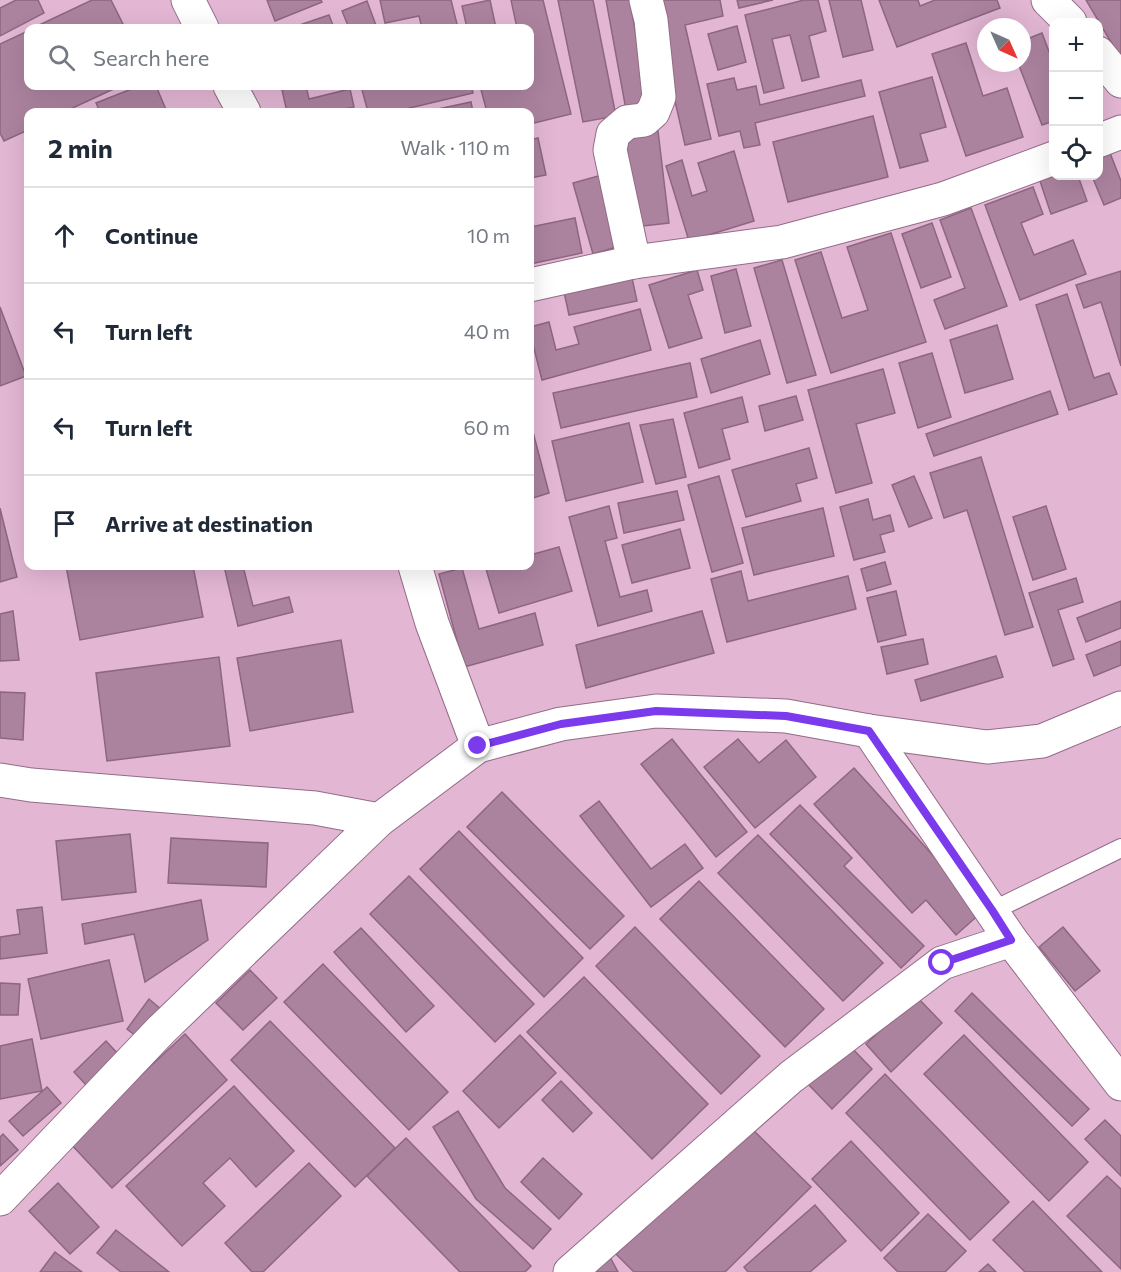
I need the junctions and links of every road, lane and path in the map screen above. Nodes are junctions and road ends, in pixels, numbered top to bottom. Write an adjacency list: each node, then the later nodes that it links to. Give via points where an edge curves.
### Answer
1 (188, 0): 5 (street)
2 (646, 0): 13 (street, via 659,98 644,120 627,122 614,134 610,150)
3 (1048, 0): 4 (street)
4 (1066, 18)
5 (200, 24)
6 (1103, 58): 7 (street)
7 (1121, 81)
8 (232, 90): 9 (street)
9 (242, 108)
10 (1121, 132): 11 (street)
11 (1103, 139)
12 (1049, 159): 13 (street, via 943,199 782,242)
13 (634, 262): 14 (street)
14 (534, 284)
15 (416, 570): 18 (street)
16 (1121, 708): 17 (street, via 1042,741 987,747)
17 (869, 731): 18 (street, via 786,716 656,711 561,724); 22 (street)
18 (478, 746): 20 (street)
19 (0, 780): 20 (street, via 315,808)
20 (379, 820): 25 (street, via 161,1030)
21 (1121, 848): 22 (lane)
22 (992, 910): 23 (street)
23 (1011, 940): 24 (street); 26 (street, via 932,970 791,1077)
24 (1121, 1084)
25 (0, 1199)
26 (570, 1272)

